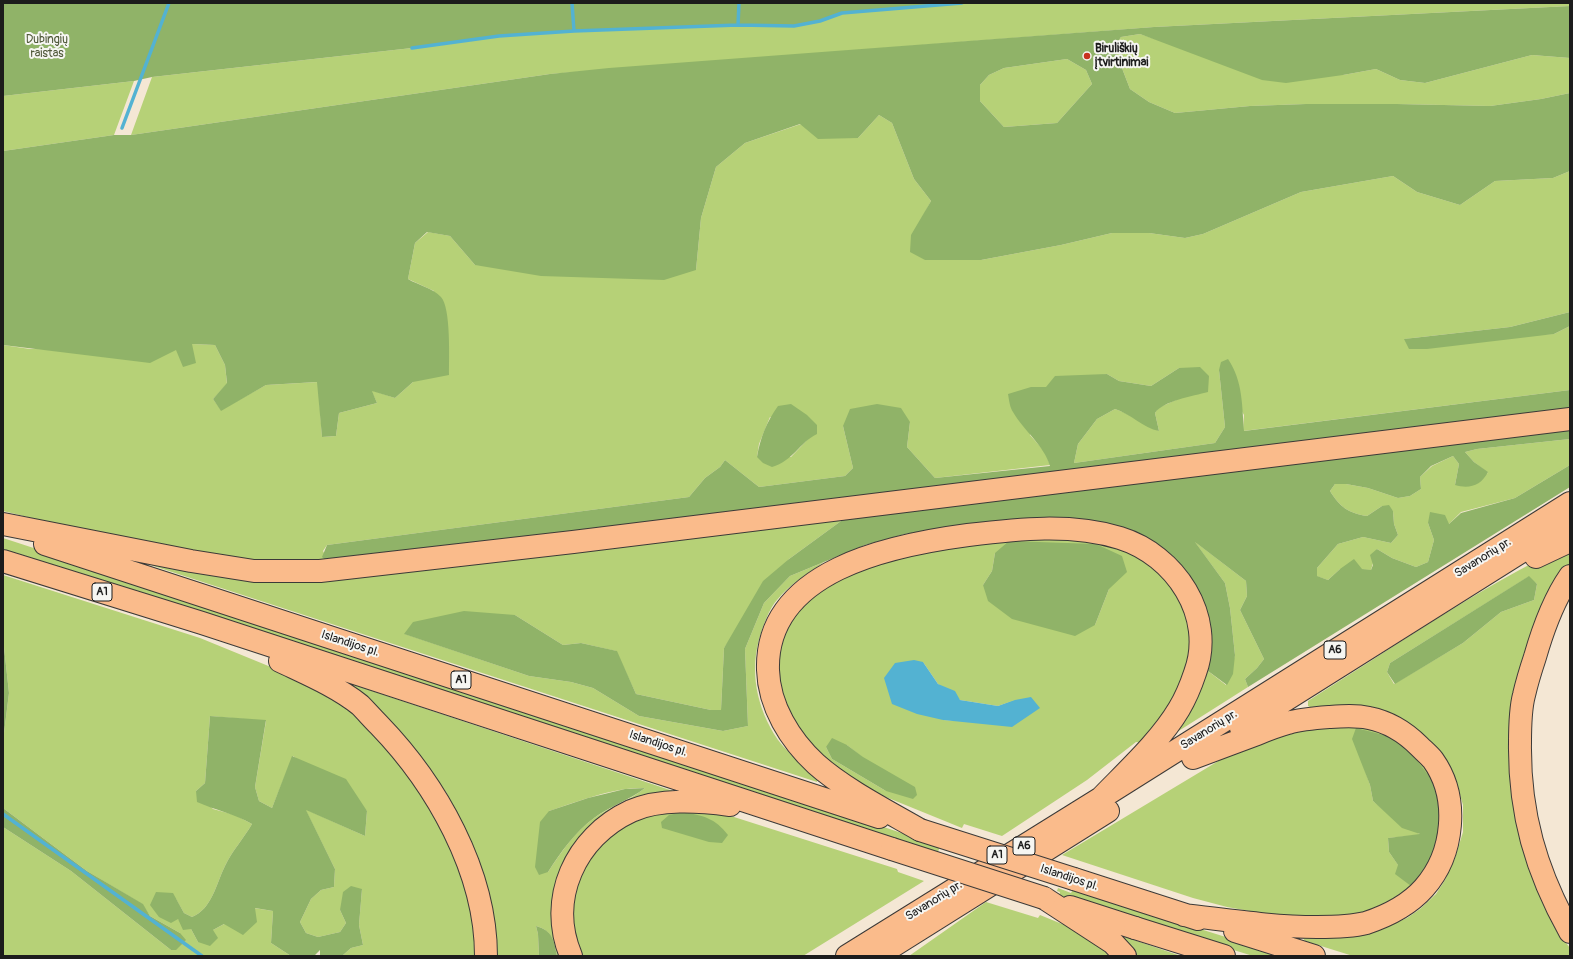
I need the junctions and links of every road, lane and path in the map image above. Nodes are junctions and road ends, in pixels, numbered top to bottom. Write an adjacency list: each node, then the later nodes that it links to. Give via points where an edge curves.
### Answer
1 (1570, 419): 4 (highway, via 320,571 254,571)
2 (1570, 503): 12 (highway, Savanorių pr. / A6)
3 (1570, 522): 9 (highway, Savanorių pr. / A6)
4 (3, 524)
5 (3, 530): 14 (highway, Islandijos pl. / A1)
6 (1570, 541): 9 (highway)
7 (3, 561): 10 (highway, A1)
8 (1570, 576): 18 (highway, via 1540,640 1523,696 1519,769 1531,839 1543,877)
9 (1443, 601): 11 (highway, Savanorių pr. / A6)
10 (202, 623): 13 (highway, A1); 19 (highway, via 325,682 359,705 388,734 415,766 439,803 466,859 480,903)
11 (1193, 758): 16 (highway, via 1288,723 1313,718 1368,718 1403,732 1433,760 1440,773 1451,814 1449,835 1434,874 1410,901 1371,921 1335,928 1300,927); 17 (highway, Savanorių pr. / A6)
12 (1101, 798): 14 (highway, via 1172,720 1196,671 1200,628 1194,605 1184,587 1160,560 1140,547 1120,538 1093,532 1027,529 939,539 897,547 864,557 822,578 806,589 784,613 769,652 768,679 771,693 790,735 816,764 828,773 850,789); 21 (highway, Savanorių pr. / A6)
13 (783, 813): 15 (highway, A1, bridge); 20 (highway, via 685,801 652,805 631,811 608,825 579,855 567,882 561,905 564,941)
14 (920, 830): 16 (highway, Islandijos pl. / A1, bridge)
15 (1044, 898): 24 (highway, via 1113,943); 25 (highway, A1)
16 (1184, 915): 26 (highway, Islandijos pl. / A1)
17 (934, 920): 22 (highway, Savanorių pr. / A6); 23 (highway)
18 (1570, 932)
19 (486, 956)
20 (570, 956)
21 (847, 956)
22 (877, 956)
23 (901, 956)
24 (1125, 956)
25 (1224, 956)
26 (1314, 956)

